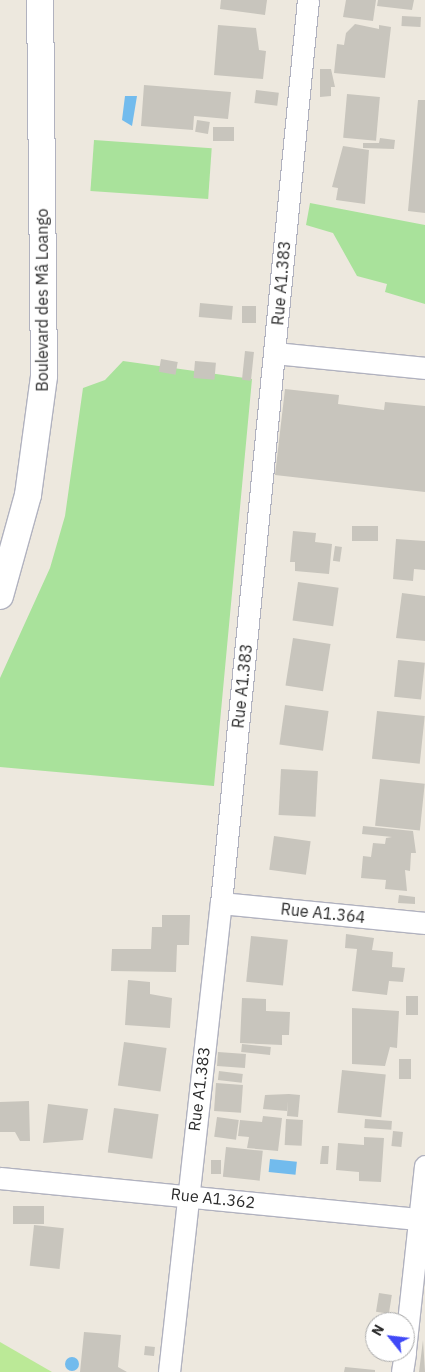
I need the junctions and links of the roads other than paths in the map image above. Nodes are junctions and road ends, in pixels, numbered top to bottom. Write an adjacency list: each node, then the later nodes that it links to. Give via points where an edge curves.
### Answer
1 (40, 0): 5 (street, Boulevard des Mâ Loango, via 44,376 28,495)
2 (308, 0): 3 (street, Rue A1.383)
3 (275, 353): 4 (street); 6 (street, Rue A1.383)
4 (425, 368)
5 (0, 596)
6 (221, 903): 7 (street, Rue A1.364); 10 (street, Rue A1.383)
7 (425, 923)
8 (425, 1166): 11 (street)
9 (0, 1178): 10 (street, Rue A1.362)
10 (187, 1196): 11 (street, Rue A1.362); 13 (street, Rue A1.383)
11 (423, 1220): 12 (street)
12 (410, 1312)
13 (169, 1372)

